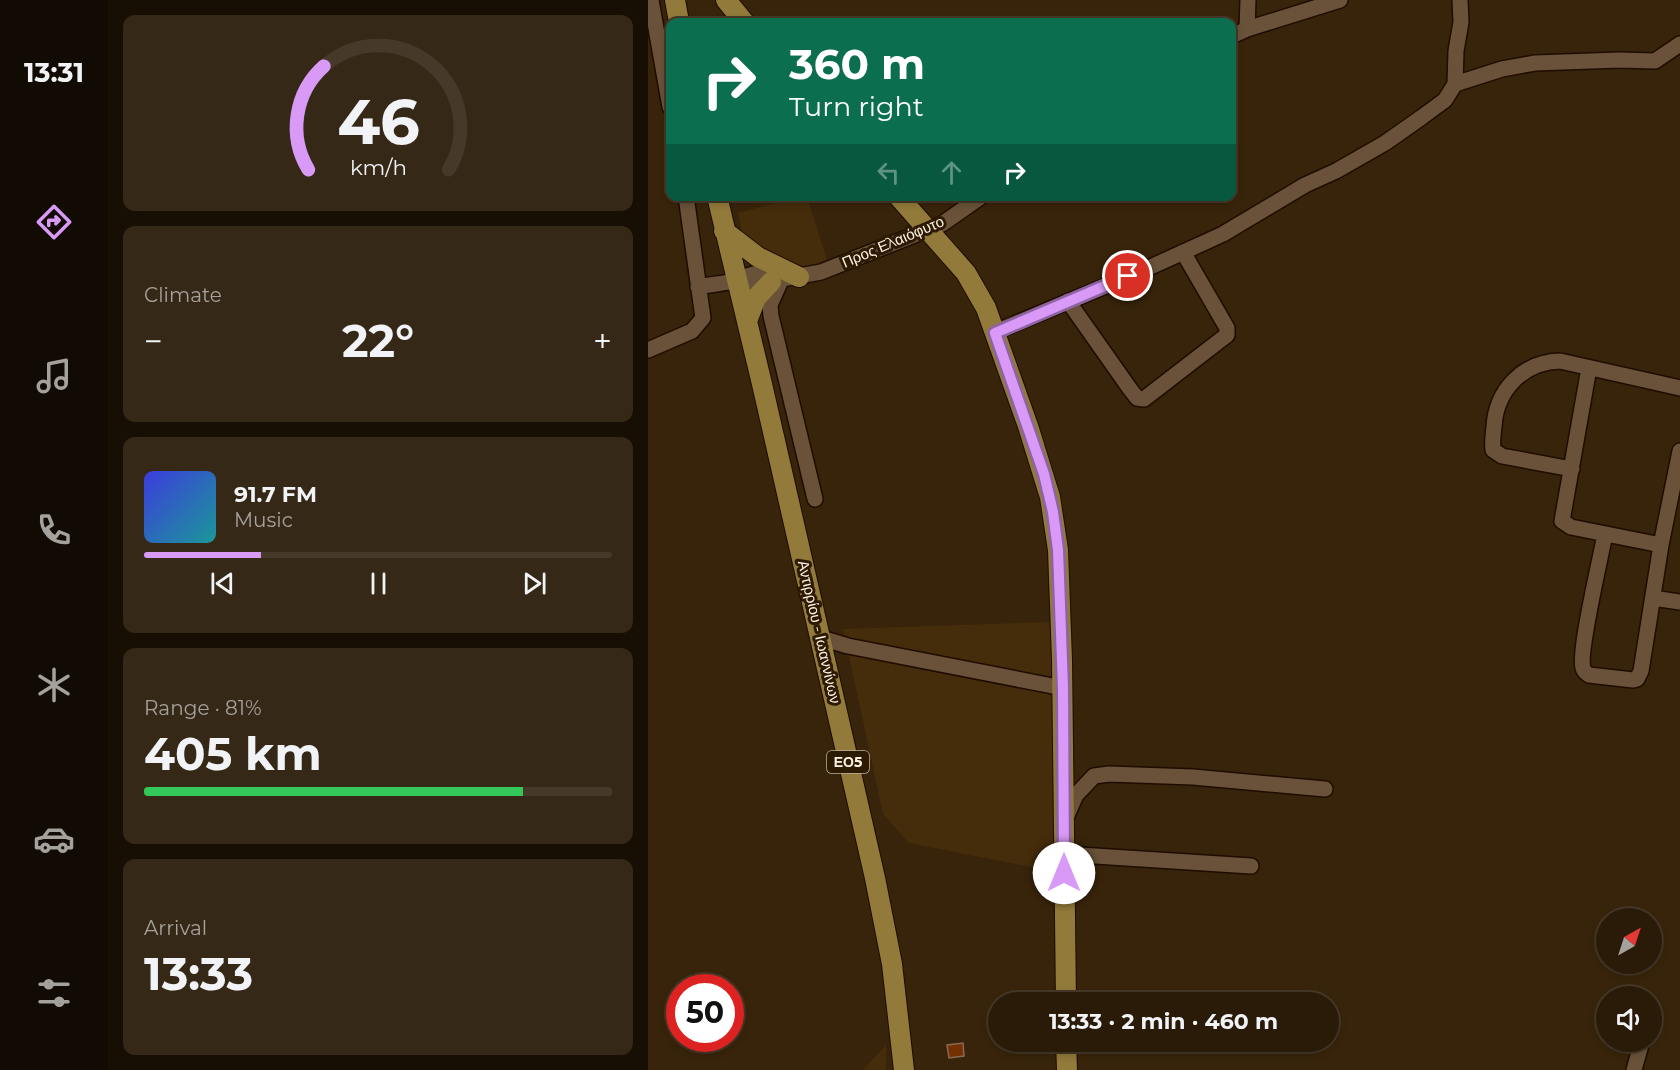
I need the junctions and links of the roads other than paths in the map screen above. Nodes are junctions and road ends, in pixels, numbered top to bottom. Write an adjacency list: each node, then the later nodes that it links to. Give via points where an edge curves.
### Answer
1 (651, 0): 12 (street)
2 (675, 0): 7 (main road)
3 (726, 0): 8 (main road)
4 (1248, 0): 9 (street)
5 (1340, 0): 9 (street)
6 (1460, 0): 13 (street)
7 (678, 18)
8 (741, 18)
9 (1247, 29): 10 (street)
10 (1236, 34)
11 (1680, 44): 13 (street, via 1655,61 1535,63)
12 (666, 84)
13 (1455, 84): 20 (street, via 1445,100 1385,143)
14 (687, 201): 23 (street)
15 (718, 201): 19 (main road, Αντιρρίου - Ιωαννίνων / ΕΟ5)
16 (902, 201): 18 (main road)
17 (975, 201): 18 (street, Προς Ελαιόφυτο)
18 (927, 230): 21 (street, Προς Ελαιόφυτο, via 821,272); 26 (main road, via 966,273 990,315)
19 (724, 231): 21 (main road); 22 (main road, Αντιρρίου - Ιωαννίνων / ΕΟ5)
20 (1184, 252): 24 (street); 24 (street, via 1227,334 1144,399 1137,398 1130,389)
21 (784, 279): 22 (street, Προς Ελαιόφυτο, via 754,285); 25 (main road, via 756,298); 33 (street, via 770,305 771,316)
22 (736, 280): 23 (street, Προς Ελαιόφυτο); 25 (main road, Αντιρρίου - Ιωαννίνων / ΕΟ5)
23 (698, 286): 27 (street, via 703,318 697,327)
24 (1068, 301): 26 (street)
25 (747, 321): 38 (main road, Αντιρρίου - Ιωαννίνων / ΕΟ5)
26 (995, 333): 39 (main road, via 1041,465 1053,512)
27 (648, 350)
28 (1589, 368): 29 (street); 31 (street); 31 (street, via 1560,362 1530,367 1504,392 1494,416 1492,446 1496,453)
29 (1680, 388)
30 (1680, 450): 32 (street)
31 (1572, 469): 34 (street, via 1562,521 1571,527)
32 (1675, 498): 35 (street)
33 (815, 500)
34 (1605, 534): 35 (street); 36 (street, via 1584,643 1584,671 1589,675 1636,679 1641,671)
35 (1661, 545): 36 (street)
36 (1653, 598): 37 (street)
37 (1680, 602)
38 (821, 638): 39 (street); 47 (main road, Αντιρρίου - Ιωαννίνων / ΕΟ5, via 888,944)
39 (1063, 688): 41 (main road)
40 (1324, 789): 41 (street, via 1109,774 1094,776 1076,795)
41 (1064, 823): 42 (main road)
42 (1064, 854): 43 (street); 44 (main road)
43 (1251, 866)
44 (1066, 992)
45 (1066, 1052): 48 (main road)
46 (1639, 1052): 49 (street)
47 (904, 1070)
48 (1066, 1070)
49 (1634, 1070)

